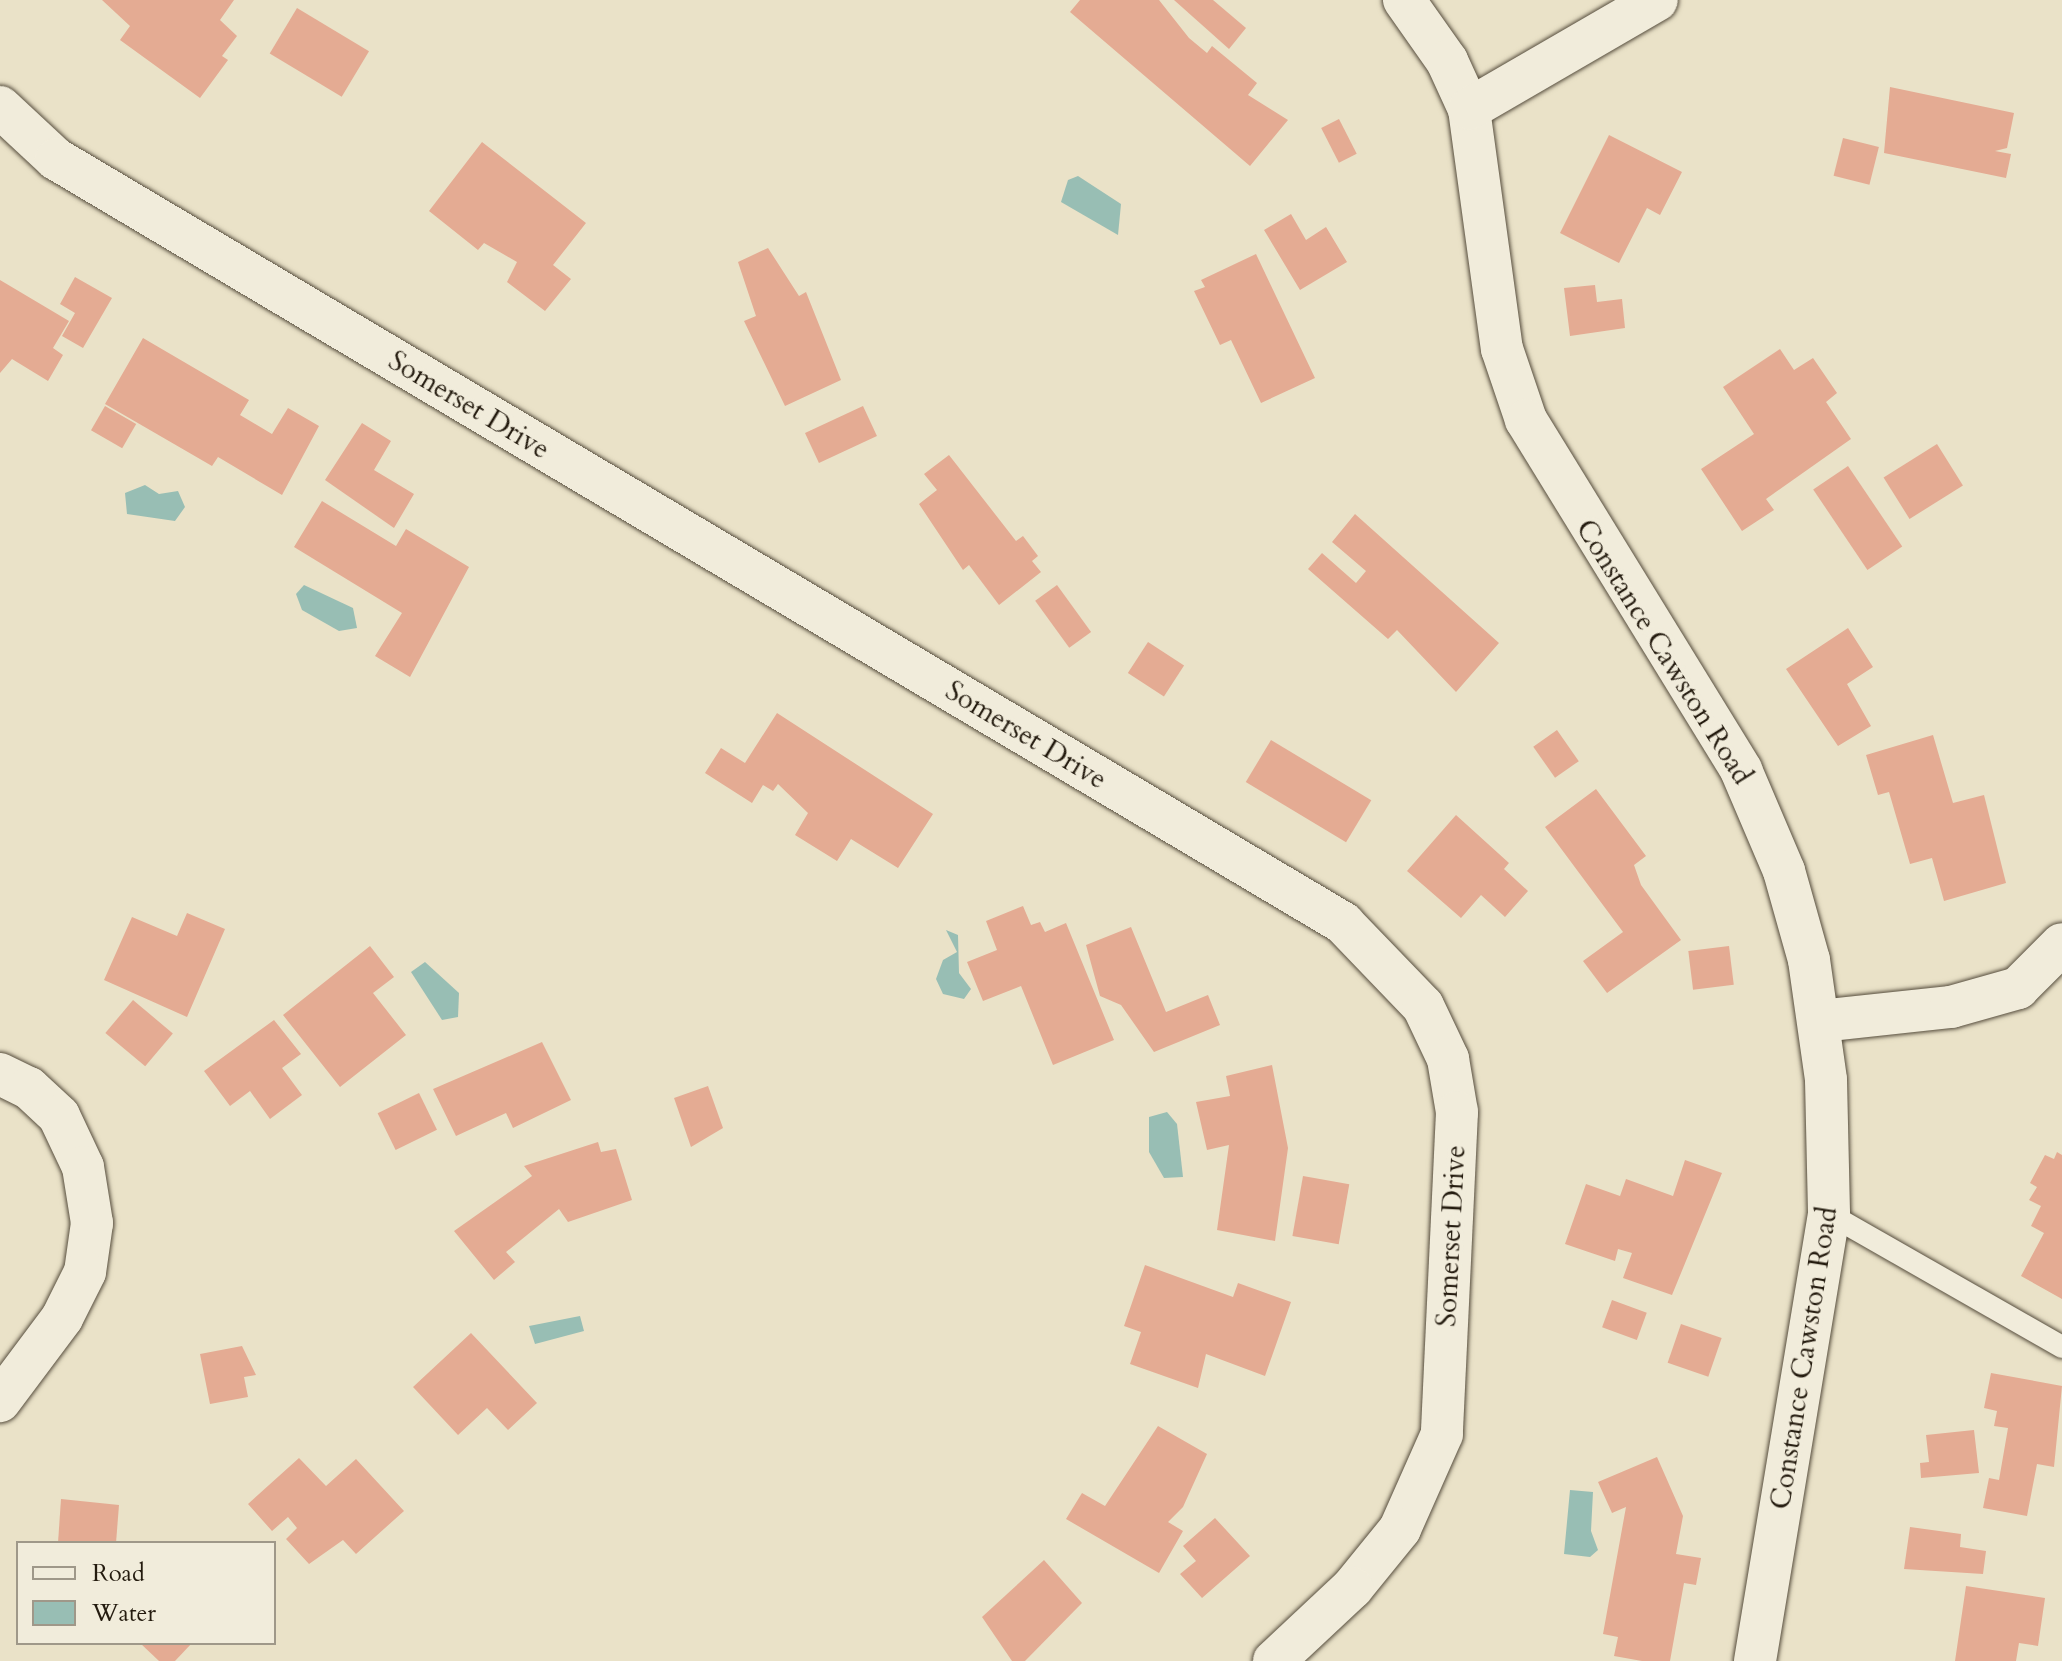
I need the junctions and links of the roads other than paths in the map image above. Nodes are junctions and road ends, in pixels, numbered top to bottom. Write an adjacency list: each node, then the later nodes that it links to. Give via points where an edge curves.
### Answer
1 (1404, 0): 4 (street, Constance Cawston Road, via 1447,61)
2 (1657, 0): 4 (street)
3 (0, 107): 11 (street, Somerset Drive, via 56,159 1343,923 1423,1006 1448,1059 1457,1112 1442,1434 1400,1529 1352,1588)
4 (1469, 109): 6 (street, Constance Cawston Road, via 1502,349 1526,420 1741,770 1784,871)
5 (2062, 944): 6 (street, via 2018,988 1951,1007)
6 (1820, 1021): 8 (street, Constance Cawston Road)
7 (0, 1074): 10 (street, via 29,1088 59,1116 83,1167 92,1223 85,1272 62,1318)
8 (1829, 1214): 9 (lane); 12 (street, Constance Cawston Road)
9 (2062, 1347)
10 (0, 1401)
11 (1274, 1661)
12 (1755, 1661)

